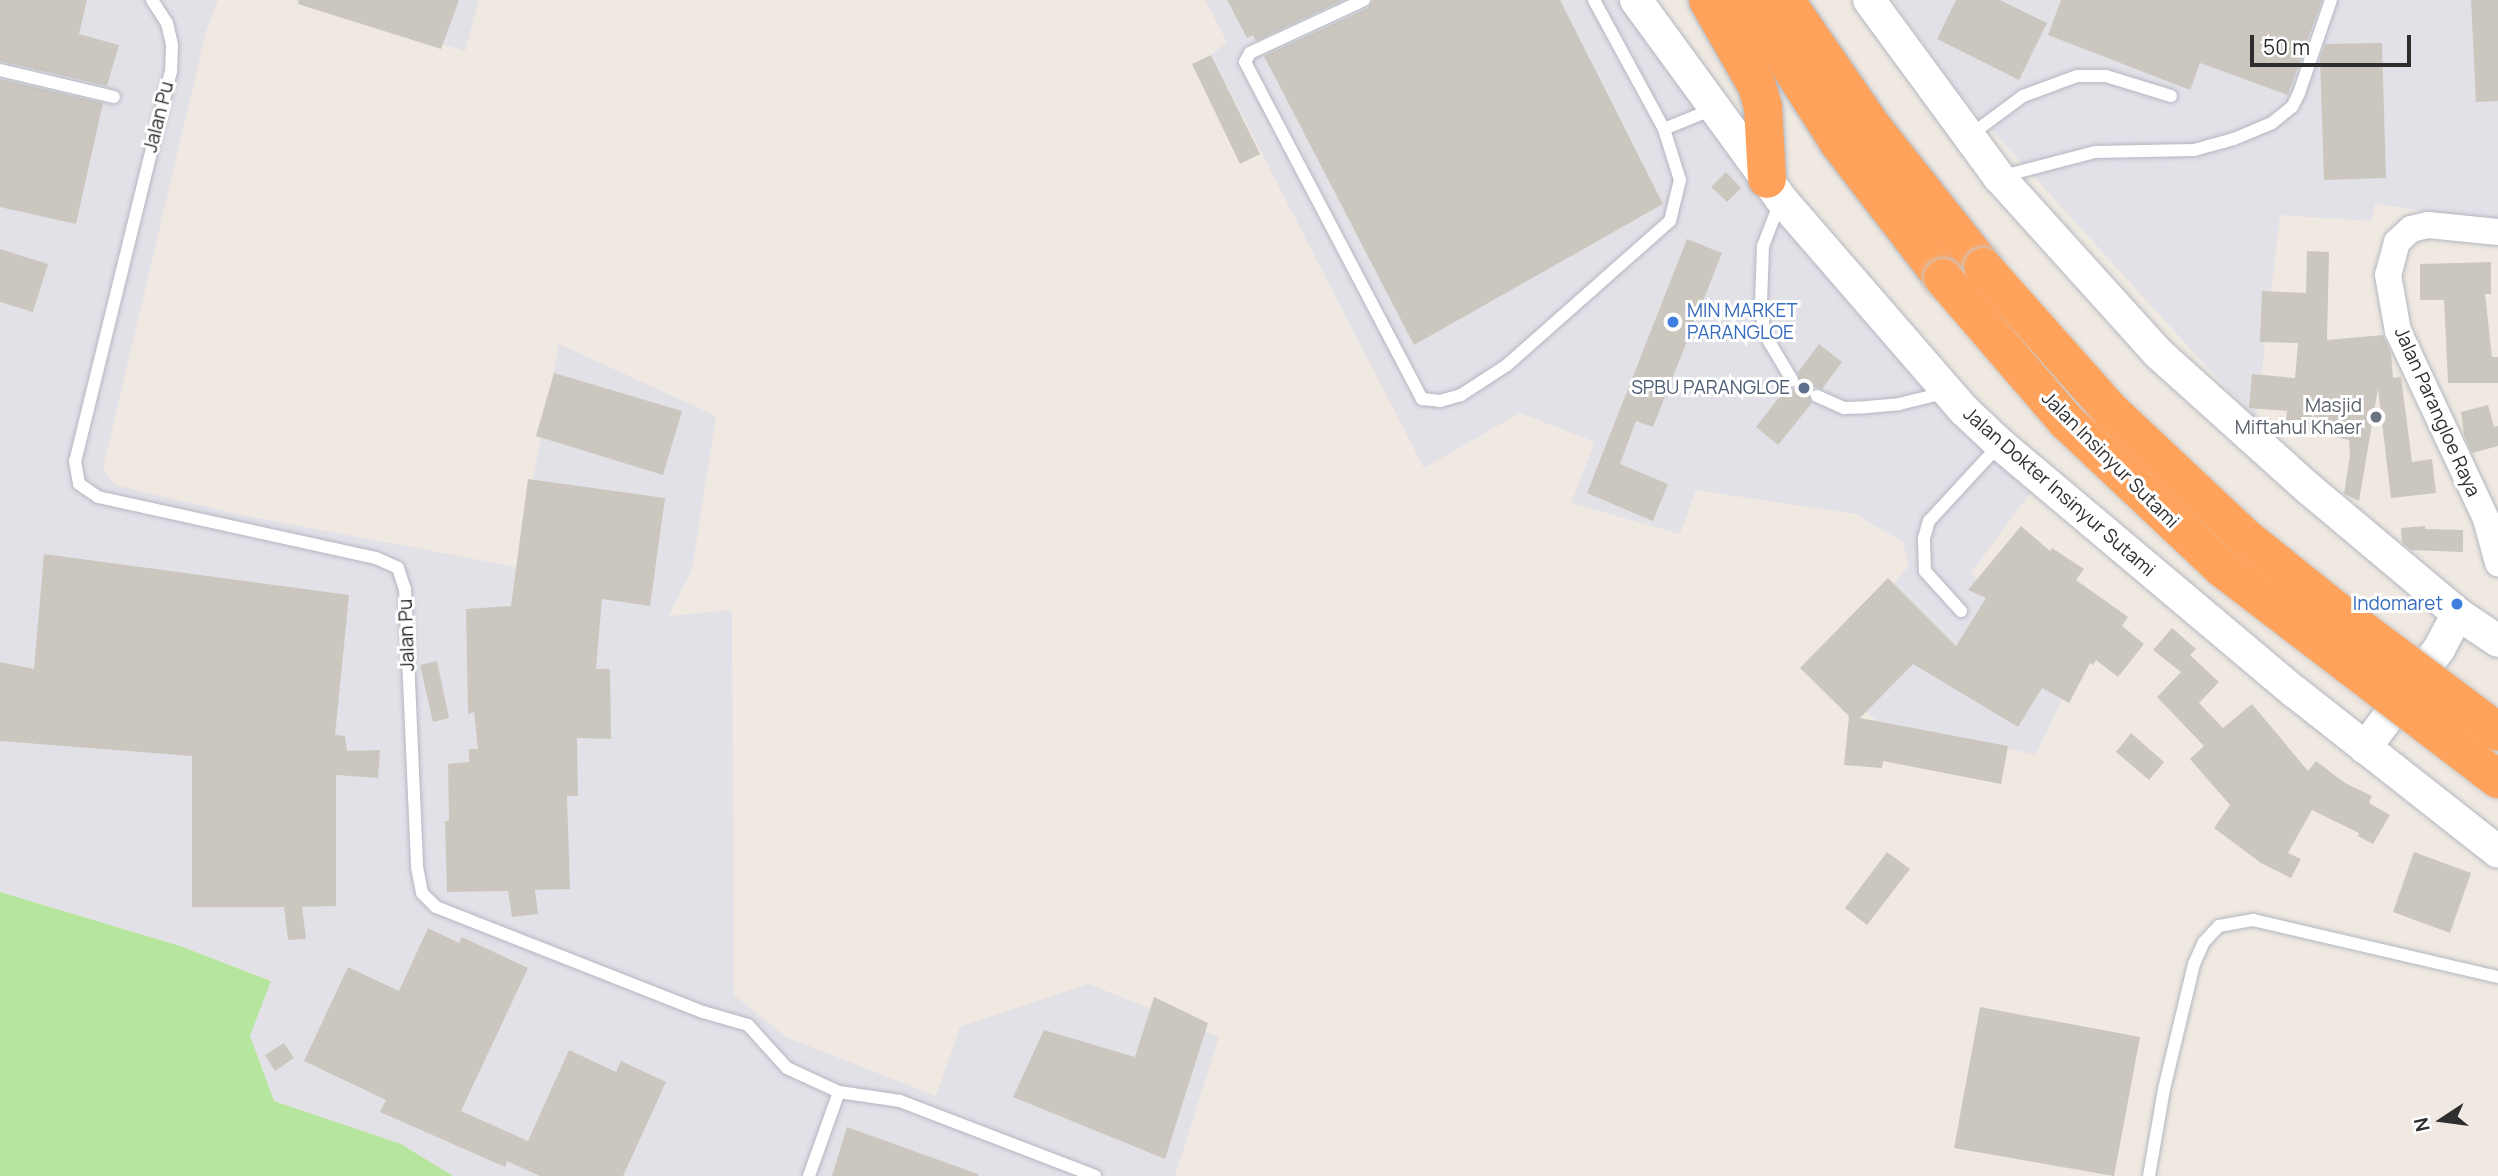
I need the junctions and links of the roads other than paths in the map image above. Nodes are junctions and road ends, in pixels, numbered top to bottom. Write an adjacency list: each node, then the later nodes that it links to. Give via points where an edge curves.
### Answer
1 (152, 0): 33 (lane, Jalan Pu, via 167,23 171,71 75,461 79,485 98,497 376,558 398,568 405,589 417,867 422,893 436,907 748,1026 787,1068)
2 (1363, 0): 14 (lane, via 1250,53 1245,62 1422,399 1440,401 1461,394 1507,365 1670,221 1679,180)
3 (1594, 0): 14 (lane)
4 (1636, 0): 13 (street, Jalan Dokter Insinyur Sutami)
5 (1708, 0): 17 (highway, via 1757,86)
6 (1748, 0): 30 (highway, Jalan Insinyur Sutami, bridge, via 1839,143 1943,278 2066,421 2223,569)
7 (1785, 0): 28 (highway, Jalan Insinyur Sutami, bridge, via 1873,128 1983,267 2111,411 2246,538)
8 (1869, 0): 15 (street)
9 (2331, 0): 16 (lane, via 2299,93 2292,107 2272,123 2194,150 2095,152)
10 (0, 70): 12 (lane)
11 (2171, 96): 15 (lane, via 2106,76 2077,76 2023,96)
12 (114, 97)
13 (1713, 109): 14 (lane); 17 (street, Jalan Dokter Insinyur Sutami)
14 (1664, 129)
15 (1968, 136): 16 (street)
16 (1999, 177): 26 (street, via 2158,353)
17 (1774, 189): 19 (lane, via 1763,246 1764,333); 20 (street, Jalan Dokter Insinyur Sutami)
18 (2498, 232): 23 (street, Jalan Parangloe Raya, via 2428,225 2411,229 2397,242 2388,275 2398,331)
19 (1792, 380)
20 (1948, 392): 21 (lane, via 1899,404 1844,408); 22 (street, Jalan Dokter Insinyur Sutami)
21 (1817, 396)
22 (2000, 444): 25 (lane, via 1929,521 1924,538 1925,571); 29 (street, Jalan Dokter Insinyur Sutami)
23 (2492, 516): 24 (street, Jalan Parangloe Raya)
24 (2498, 563)
25 (1961, 611)
26 (2458, 614): 27 (street); 29 (street, via 2439,649)
27 (2496, 631)
28 (2498, 732)
29 (2365, 748): 31 (street, Jalan Dokter Insinyur Sutami)
30 (2498, 779)
31 (2498, 852)
32 (2498, 976): 36 (lane, via 2253,920 2211,930 2194,964)
33 (839, 1092): 34 (lane); 35 (lane, via 900,1101)
34 (809, 1176)
35 (1095, 1176)
36 (2148, 1176)

